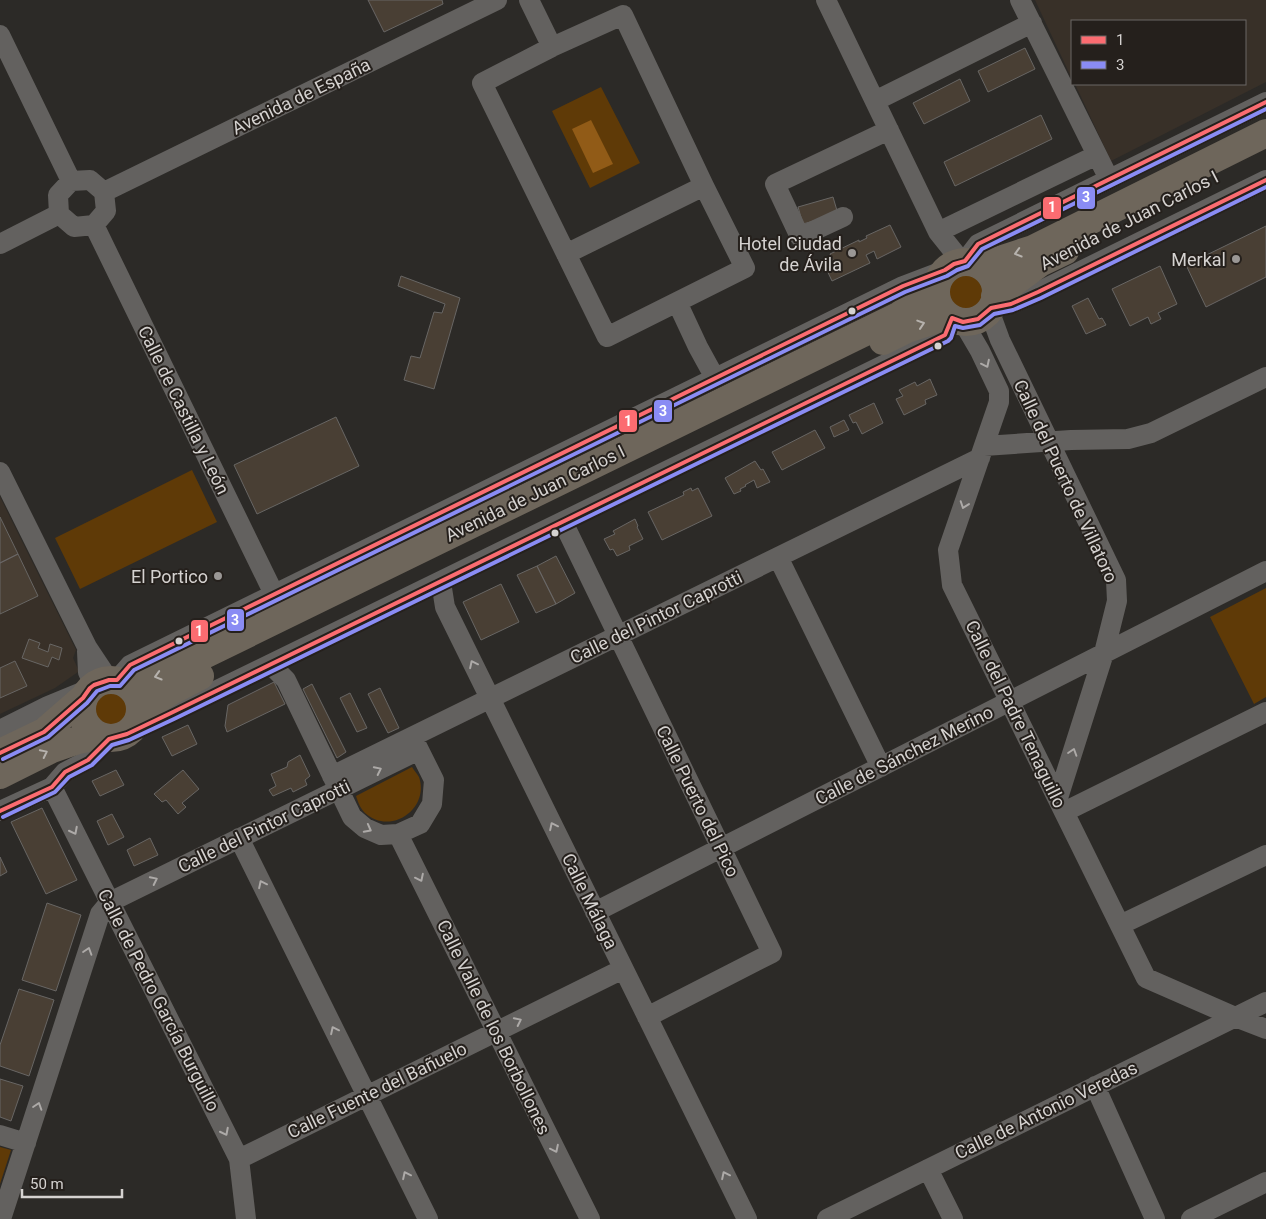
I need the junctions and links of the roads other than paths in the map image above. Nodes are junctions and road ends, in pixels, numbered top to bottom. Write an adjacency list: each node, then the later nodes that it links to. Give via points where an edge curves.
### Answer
1 (497, 0): 18 (street, Avenida de España)
2 (528, 0): 7 (street)
3 (826, 0): 8 (street)
4 (1020, 0): 5 (street)
5 (1032, 23): 8 (street); 13 (street)
6 (0, 35): 16 (street)
7 (552, 47): 17 (street, via 623,15); 24 (street, via 482,83)
8 (875, 101): 10 (street)
9 (1266, 102): 14 (street, Avenida de Juan Carlos I)
10 (889, 130): 20 (street, via 775,184 800,237); 22 (street)
11 (1266, 133): 25 (highway, Avenida de Juan Carlos I, one-way to 25, via 1033,249)
12 (1266, 151): 27 (highway, Avenida de Juan Carlos I, via 1040,263)
13 (1097, 155): 14 (street); 22 (street)
14 (1109, 179): 25 (street, Avenida de Juan Carlos I, via 978,244)
15 (1266, 180): 27 (street, Avenida de Juan Carlos I, via 1038,292 1011,304)
16 (71, 181): 18 (street, via 90,180); 19 (street, via 58,195)
17 (704, 186): 24 (street); 26 (street, via 745,268)
18 (104, 192): 21 (street, via 106,211)
19 (59, 214): 21 (street, via 74,227); 23 (street)
20 (843, 217)
21 (94, 225): 39 (street, Calle de Castilla y León)
22 (938, 232): 25 (street)
23 (0, 244)
24 (566, 254): 26 (street, via 607,337)
25 (956, 269): 27 (highway, via 990,274 995,284); 28 (highway, via 937,302); 30 (street, Avenida de Juan Carlos I, via 903,286); 43 (highway, Avenida de Juan Carlos I, one-way to 43, via 900,315 165,674)
26 (677, 302): 30 (street)
27 (992, 305): 28 (highway, via 978,319); 31 (street, Calle del Puerto de Villatoro, via 1000,340)
28 (954, 318): 32 (street, Calle del Padre Tenaguillo, one-way to 32, via 980,351 999,391 999,402); 35 (street, via 945,335); 46 (highway, Avenida de Juan Carlos I, one-way to 28, via 173,690 898,333)
29 (1266, 377): 31 (street, Calle del Pintor Caprotti, via 1151,433 1128,439)
30 (715, 378): 39 (street, Avenida de Juan Carlos I)
31 (1050, 441): 32 (street, Calle del Pintor Caprotti); 41 (street, Calle del Puerto de Villatoro, via 1116,580 1117,601)
32 (982, 452): 36 (street, Calle del Pintor Caprotti); 45 (street, Calle del Padre Tenaguillo, one-way to 45, via 948,550 952,585)
33 (0, 472): 34 (street)
34 (7, 502): 43 (street, via 87,647)
35 (563, 522): 38 (street); 40 (street, Calle Puerto del Pico)
36 (778, 557): 40 (street, Calle del Pintor Caprotti); 52 (street)
37 (1266, 571): 41 (street, Calle de Sánchez Merino)
38 (441, 582): 42 (street); 44 (street, Calle Málaga, one-way to 38, via 444,607)
39 (274, 594): 43 (street, Avenida de Juan Carlos I, via 130,665)
40 (618, 635): 44 (street, Calle del Pintor Caprotti); 60 (street, Calle Puerto del Pico)
41 (1104, 653): 45 (street, Calle de Sánchez Merino); 56 (street, Calle del Puerto de Villatoro, one-way to 41)
42 (278, 661): 49 (street); 54 (street)
43 (103, 686): 46 (highway, via 137,695); 48 (street, Avenida de Juan Carlos I, via 48,706); 49 (highway, via 81,713 87,727); 51 (highway, Avenida de Juan Carlos I, via 44,732)
44 (490, 698): 50 (street, Calle del Pintor Caprotti); 63 (street, Calle Málaga, one-way to 44)
45 (1010, 701): 52 (street, Calle de Sánchez Merino); 56 (street, Calle del Padre Tenaguillo)
46 (141, 710): 49 (highway, via 137,724)
47 (1266, 712): 56 (street)
48 (0, 730)
49 (112, 736): 53 (highway, one-way to 49, via 52,749 78,740); 55 (street, via 88,760 65,772)
50 (416, 743): 54 (street, Calle del Pintor Caprotti); 58 (street, via 434,780 432,804 420,824)
51 (0, 753)
52 (880, 767): 60 (street, Calle de Sánchez Merino)
53 (0, 775)
54 (336, 782): 58 (street, one-way to 58, via 352,817 365,828 381,835); 59 (street, Calle del Pintor Caprotti)
55 (52, 787): 57 (street); 62 (street, Calle de Pedro García Burguillo, one-way to 62)
56 (1061, 805): 64 (street, Calle del Padre Tenaguillo)
57 (0, 811)
58 (398, 834): 70 (street, Calle Valle de los Borbollones, one-way to 70)
59 (239, 838): 62 (street, Calle del Pintor Caprotti, one-way to 59); 72 (street, one-way to 59)
60 (721, 848): 63 (street, Calle de Sánchez Merino); 67 (street, Calle Puerto del Pico, via 772,953)
61 (1266, 854): 64 (street)
62 (110, 902): 74 (street, one-way to 62, via 100,914); 75 (street, Calle de Pedro García Burguillo, one-way to 75)
63 (595, 912): 65 (street, Calle Málaga)
64 (1120, 925): 68 (street, Calle del Padre Tenaguillo, via 1146,978)
65 (624, 969): 67 (street, Calle Málaga); 70 (street, Calle Fuente del Bañuelo, one-way to 65)
66 (1266, 1002): 68 (street, Calle de Antonio Veredas)
67 (647, 1017): 82 (street, Calle Málaga, one-way to 67)
68 (1235, 1017): 69 (street, Calle del Padre Tenaguillo); 71 (street, Calle de Antonio Veredas)
69 (1266, 1029)
70 (496, 1032): 72 (street, Calle Fuente del Bañuelo); 81 (street, Calle Valle de los Borbollones, one-way to 81)
71 (1095, 1086): 76 (street, Calle de Antonio Veredas); 85 (street)
72 (366, 1096): 75 (street, Calle Fuente del Bañuelo); 80 (street, one-way to 72)
73 (0, 1135): 74 (street)
74 (26, 1143): 78 (street)
75 (239, 1159): 79 (street, Calle de Pedro García Burguillo)
76 (928, 1169): 83 (street, Calle de Antonio Veredas); 84 (street)
77 (1266, 1182): 86 (street)
78 (1, 1219)
79 (246, 1219)
80 (428, 1219)
81 (590, 1219)
82 (747, 1219)
83 (826, 1219)
84 (953, 1219)
85 (1155, 1219)
86 (1191, 1219)

